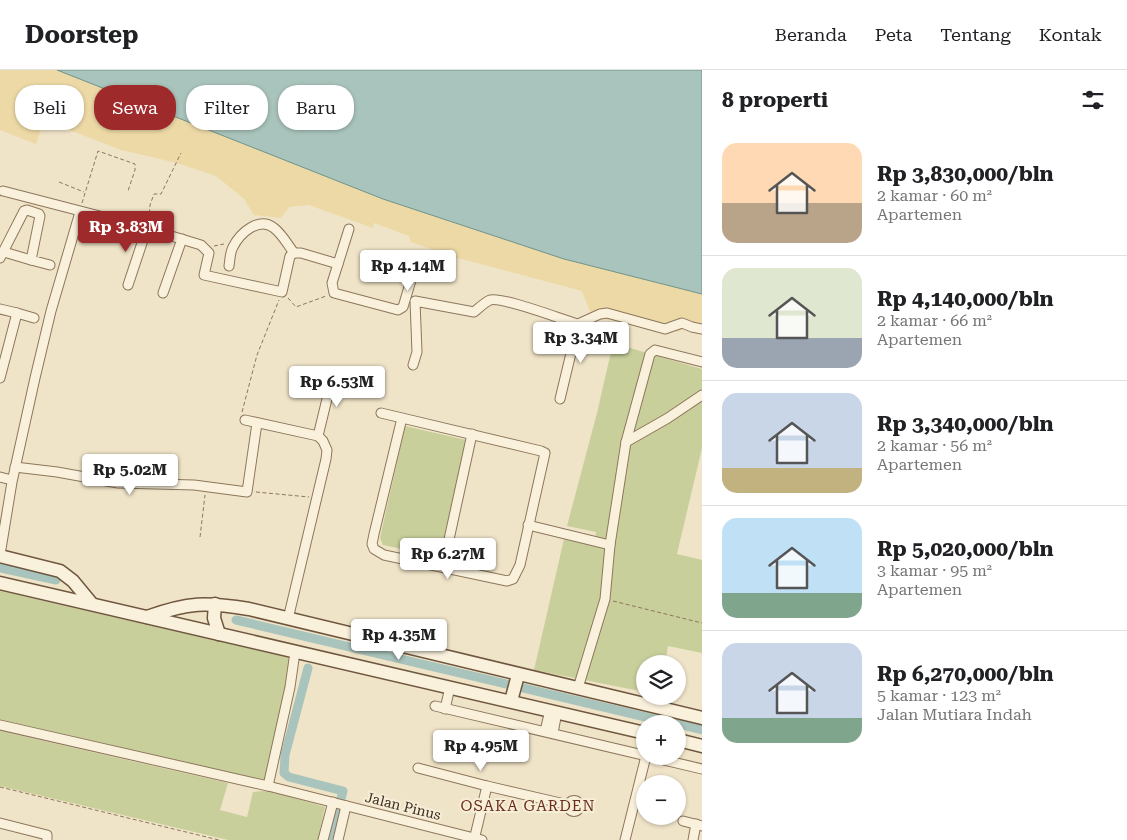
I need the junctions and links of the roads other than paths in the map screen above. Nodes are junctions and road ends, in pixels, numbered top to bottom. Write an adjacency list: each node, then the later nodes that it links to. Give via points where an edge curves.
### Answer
1 (3, 191): 2 (street)
2 (80, 212): 13 (street, via 149,229); 33 (street, via 51,311)
3 (349, 228): 9 (street)
4 (168, 235): 5 (street)
5 (182, 239): 6 (street, via 201,245 209,253 204,275 282,292 290,256); 14 (street)
6 (294, 253): 9 (street); 11 (street, via 275,228 259,223 232,248)
7 (2, 255): 8 (street); 8 (street, via 24,211 29,210 40,216)
8 (31, 260): 10 (street)
9 (338, 264): 12 (street, via 332,283 334,293 398,310 403,307)
10 (50, 265)
11 (229, 266)
12 (412, 277)
13 (128, 284)
14 (163, 293)
15 (0, 309): 16 (street)
16 (17, 313): 17 (street); 23 (street)
17 (34, 318)
18 (578, 324): 19 (street, via 607,313 665,329 680,323); 21 (street, via 494,300 474,312 415,301 417,352); 25 (street)
19 (702, 329)
20 (702, 362): 32 (street, via 655,350 650,354)
21 (413, 365)
22 (333, 374): 31 (street)
23 (0, 375)
24 (702, 395): 32 (street)
25 (560, 399)
26 (381, 413): 27 (street)
27 (402, 418): 30 (street); 37 (street, via 373,547 384,555)
28 (245, 420): 29 (street)
29 (257, 423): 31 (street); 33 (street, via 247,492 206,486 118,483)
30 (472, 434): 34 (street, via 545,453); 37 (street)
31 (318, 436): 42 (street, via 327,452)
32 (626, 442): 35 (street)
33 (15, 467): 36 (street)
34 (528, 525): 35 (street); 37 (street, via 514,578 507,581)
35 (610, 545): 47 (street, via 605,599)
36 (0, 556): 39 (main road, via 60,571)
37 (443, 566)
38 (0, 583): 39 (main road)
39 (92, 604): 41 (main road)
40 (215, 604): 41 (main road, via 175,607); 42 (main road); 43 (main road, via 214,618)
41 (147, 617): 43 (main road)
42 (288, 619): 45 (main road)
43 (219, 634): 44 (main road)
44 (295, 652): 46 (main road); 63 (street)
45 (517, 678): 47 (main road); 48 (main road)
46 (450, 687): 48 (main road); 50 (street)
47 (578, 688): 52 (main road)
48 (512, 698): 51 (main road)
49 (435, 706): 50 (street)
50 (445, 709): 55 (street)
51 (554, 711): 54 (main road); 55 (street)
52 (702, 718)
53 (0, 725): 63 (street, Jalan Pinus)
54 (636, 730)
55 (549, 732): 58 (street)
56 (686, 742): 57 (main road)
57 (702, 746)
58 (636, 754)
59 (644, 765): 74 (street)
60 (685, 765): 62 (street)
61 (418, 768): 64 (street)
62 (702, 769)
63 (268, 786): 65 (street, Jalan Pinus)
64 (487, 786): 66 (street); 70 (street)
65 (339, 804): 70 (street, Jalan Pinus); 72 (street); 73 (street)
66 (569, 804)
67 (686, 822): 69 (street)
68 (0, 823): 71 (street, via 47,835)
69 (699, 825): 75 (street)
70 (477, 839)
71 (47, 840)
72 (322, 840)
73 (338, 840)
74 (624, 840)
75 (693, 840)

